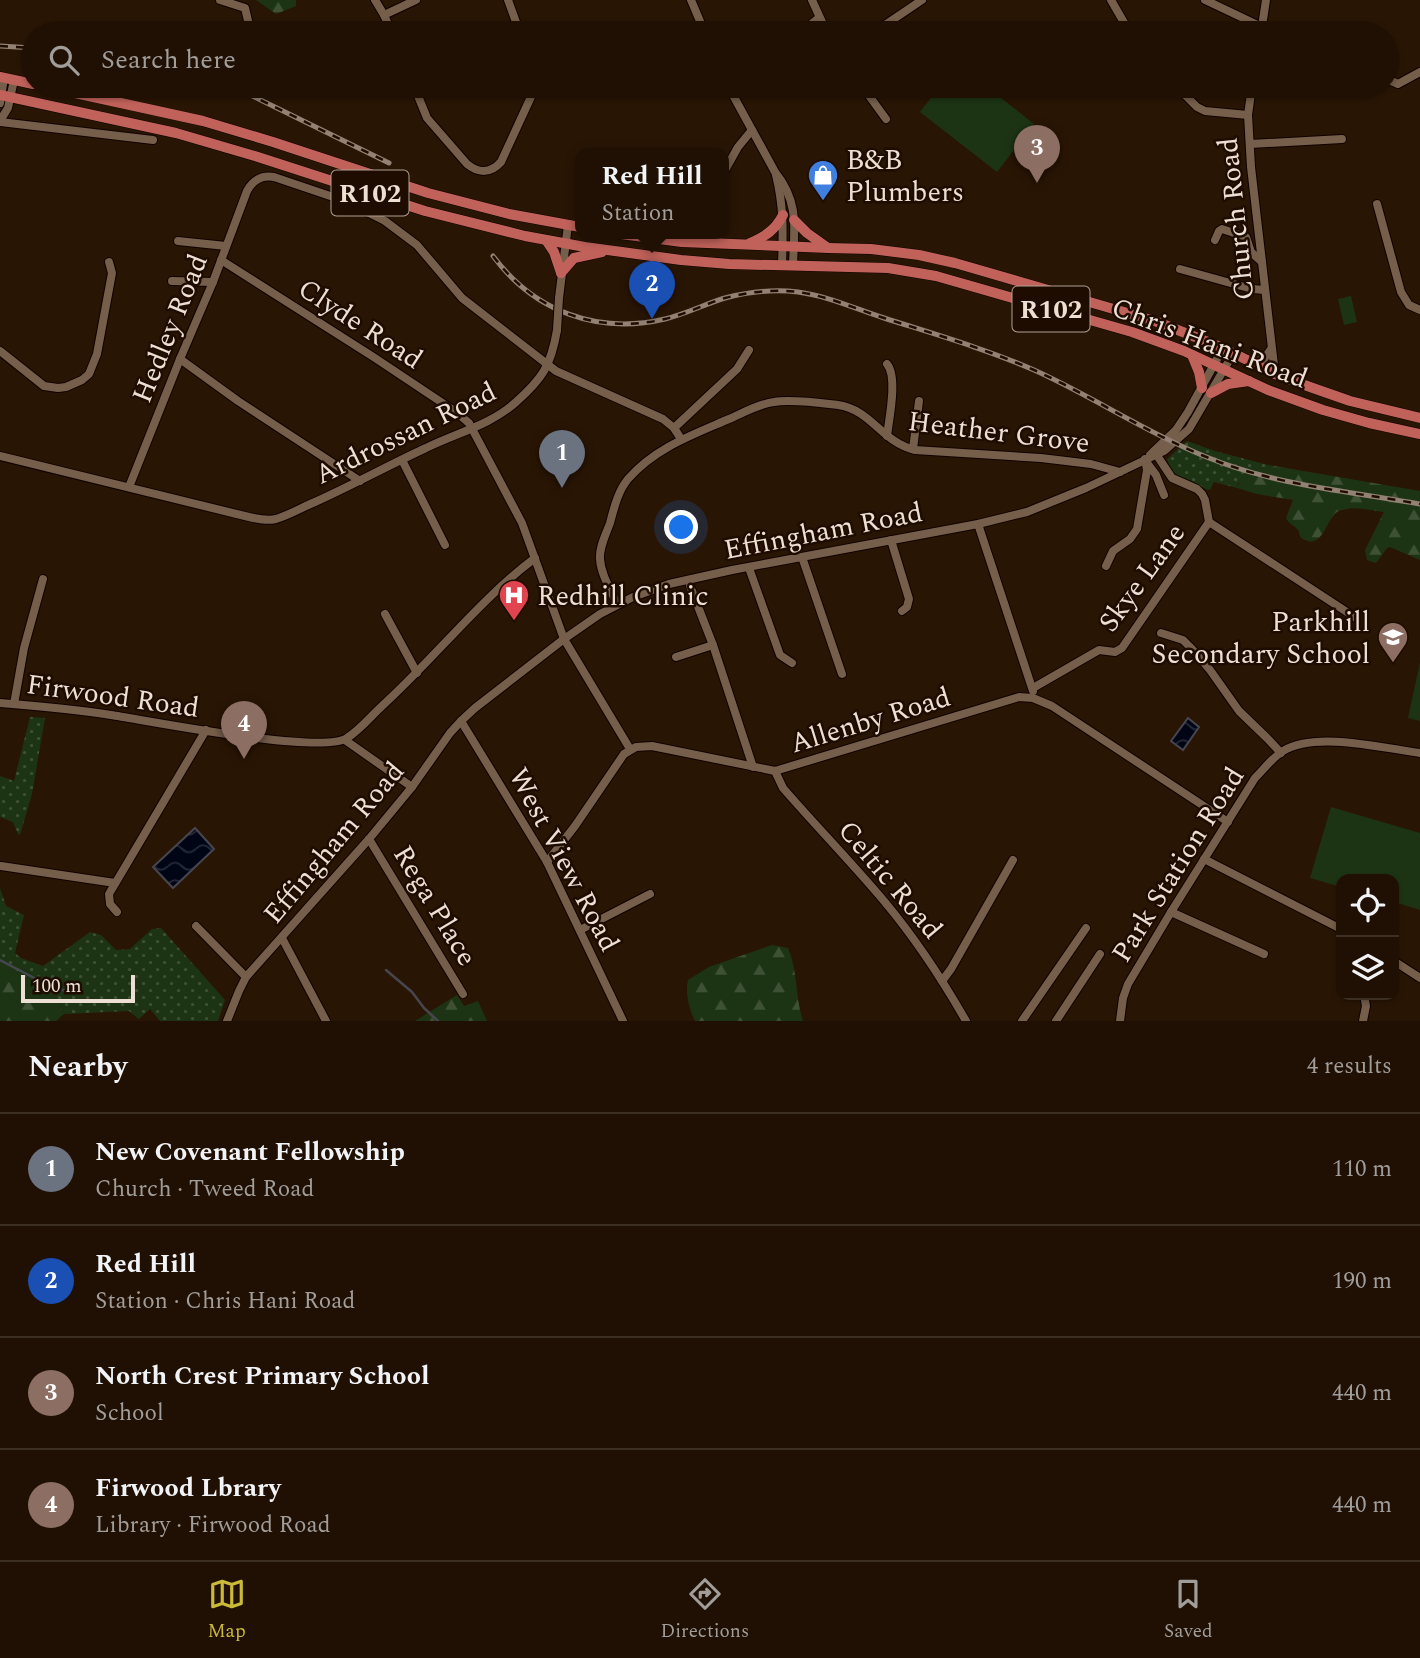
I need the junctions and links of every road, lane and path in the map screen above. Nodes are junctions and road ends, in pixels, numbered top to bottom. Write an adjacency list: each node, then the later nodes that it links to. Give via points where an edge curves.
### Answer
1 (220, 0): 13 (street, via 245,8)
2 (375, 0): 11 (street)
3 (416, 0): 11 (street)
4 (508, 0): 15 (street)
5 (691, 0): 16 (street)
6 (811, 0): 12 (street)
7 (922, 0): 19 (street)
8 (1111, 0): 20 (street)
9 (1205, 0): 21 (street)
10 (1266, 0): 22 (street)
11 (384, 15): 14 (street)
12 (819, 18): 17 (street); 18 (street)
13 (248, 21)
14 (387, 21)
15 (516, 21)
16 (700, 21)
17 (815, 21)
18 (821, 21)
19 (891, 21)
20 (1123, 21)
21 (1244, 21)
22 (1262, 21)
23 (1420, 72): 25 (street)
24 (6, 78): 26 (street)
25 (1399, 83)
26 (3, 98): 35 (street, via 8,109); 49 (main road, Chris Hani Road / R102, via 197,139 425,211)
27 (98, 98): 46 (main road, R102, via 203,121 428,193)
28 (419, 98): 29 (street, via 430,123 478,171 495,168 503,158)
29 (530, 98)
30 (736, 98): 37 (street)
31 (871, 98): 36 (street)
32 (1188, 98): 34 (street, via 1205,111)
33 (1250, 98): 34 (street, Church Road)
34 (1248, 115): 40 (street, Church Road)
35 (0, 118): 39 (street)
36 (886, 119)
37 (752, 130): 41 (street); 42 (street)
38 (1342, 139): 40 (street)
39 (153, 140)
40 (1250, 144): 60 (street, Church Road)
41 (729, 163)
42 (775, 172): 44 (street); 45 (street, via 791,198)
43 (1377, 204): 67 (street, via 1401,292 1409,305)
44 (783, 215): 53 (main road, via 767,235); 55 (street)
45 (794, 220): 55 (street); 56 (main road)
46 (568, 225): 47 (main road, R102); 52 (street, Ardrossan Road)
47 (575, 227)
48 (659, 239): 53 (main road, Chris Hani Road / R102)
49 (546, 240): 52 (main road, Chris Hani Road / R102); 63 (main road)
50 (1214, 240): 60 (street, via 1222,229 1243,235)
51 (177, 241): 54 (street)
52 (565, 243): 57 (main road, Chris Hani Road / R102); 63 (street, Ardrossan Road)
53 (747, 245): 55 (main road, Chris Hani Road / R102)
54 (226, 246): 58 (street, Hedley Road); 77 (street, Hedley Road, via 251,185 261,177 274,177 345,201 386,221 417,245 462,298)
55 (788, 246): 56 (main road, Chris Hani Road / R102); 61 (street)
56 (828, 248): 68 (main road, Chris Hani Road / R102, via 881,250 955,263 1155,321)
57 (609, 251): 61 (main road, Chris Hani Road / R102, via 729,264); 63 (main road, via 575,258)
58 (221, 260): 65 (street, Hedley Road); 84 (street, Clyde Road, via 439,399)
59 (108, 262): 71 (street, via 112,273 97,355 82,380 58,388 44,386)
60 (1262, 262): 66 (street, Church Road)
61 (788, 265): 72 (main road, Chris Hani Road / R102, via 888,268 936,276 1132,332)
62 (1180, 270): 66 (street)
63 (561, 274): 77 (street, Ardrossan Road, bridge, via 557,330)
64 (172, 281): 65 (street)
65 (213, 282): 74 (street, Hedley Road)
66 (1265, 290): 69 (street, Church Road)
67 (1420, 310)
68 (1223, 348): 73 (main road, Chris Hani Road / R102); 78 (street, Effingham Road)
69 (1271, 349): 75 (street, via 1264,359); 79 (street, Church Road)
70 (749, 350): 85 (street, via 737,369)
71 (0, 351)
72 (1192, 354): 78 (main road, Chris Hani Road / R102); 81 (main road)
73 (1233, 354): 75 (main road, Chris Hani Road / R102); 78 (street, Effingham Road)
74 (180, 359): 95 (street); 96 (street, Hedley Road)
75 (1248, 362): 79 (main road, Chris Hani Road / R102)
76 (887, 364): 87 (street, via 892,379)
77 (548, 365): 84 (street, Ardrossan Road, via 515,403); 85 (street)
78 (1219, 367): 80 (main road, Chris Hani Road / R102); 81 (street, Effingham Road)
79 (1275, 374): 83 (main road, Chris Hani Road / R102, via 1350,401)
80 (1250, 381): 81 (main road); 86 (main road, Chris Hani Road / R102, via 1323,410)
81 (1206, 390): 90 (street, Effingham Road, via 1189,429 1170,447)
82 (919, 401): 89 (street)
83 (1420, 418)
84 (473, 428): 92 (street, Ardrossan Road); 103 (street)
85 (674, 428): 88 (street)
86 (1420, 434)
87 (887, 436): 88 (street, Heather Grove, via 849,408 783,401 762,405); 89 (street, Heather Grove)
88 (681, 439): 108 (street, Heather Grove, via 629,478 617,501 600,555)
89 (913, 449): 94 (street, Heather Grove, via 1041,458)
90 (1155, 453): 93 (street, Effingham Road); 98 (street, via 1172,478 1202,494)
91 (0, 456): 96 (street, Ardrossan Road)
92 (402, 460): 95 (street, Ardrossan Road); 101 (street)
93 (1146, 461): 94 (street, Effingham Road); 97 (street); 104 (street, via 1136,532 1113,551)
94 (1120, 471): 99 (street, Effingham Road, via 1027,512)
95 (360, 481): 96 (street, Ardrossan Road, via 267,520)
96 (129, 487)
97 (1164, 495)
98 (1209, 522): 111 (street); 119 (street, Skye Lane, via 1122,648 1099,650)
99 (978, 524): 100 (street, Effingham Road); 119 (street)
100 (891, 540): 102 (street, Effingham Road); 109 (street, via 909,599)
101 (445, 545)
102 (802, 557): 105 (street, Effingham Road); 118 (street)
103 (535, 558): 113 (street); 117 (street)
104 (1106, 566)
105 (749, 568): 108 (street, Effingham Road, via 669,584); 116 (street, via 780,655)
106 (43, 579): 122 (street)
107 (690, 586): 114 (street)
108 (617, 604): 113 (street, Effingham Road)
109 (902, 611)
110 (385, 614): 117 (street)
111 (1356, 618)
112 (1161, 633): 127 (street, via 1183,640 1192,649 1239,711)
113 (564, 639): 123 (street, Effingham Road); 126 (street)
114 (713, 645): 115 (street); 129 (street)
115 (676, 657)
116 (792, 663)
117 (417, 673): 125 (street)
118 (842, 674)
119 (1033, 688): 120 (street)
120 (1033, 698): 130 (street, Allenby Road, via 1005,700); 132 (street)
121 (0, 703): 122 (street, Firwood Road)
122 (14, 704): 124 (street, Firwood Road)
123 (461, 722): 131 (street, Effingham Road); 136 (street, West View Road)
124 (206, 730): 125 (street, Firwood Road, via 305,743); 138 (street)
125 (345, 740): 131 (street)
126 (630, 749): 129 (street, Allenby Road, via 652,746); 136 (street)
127 (1280, 753): 128 (street, Park Station Road, via 1314,741); 132 (street, Park Station Road, via 1255,778)
128 (1420, 753)
129 (753, 767): 130 (street, Allenby Road)
130 (775, 771): 152 (street, Celtic Road, via 783,788 884,901)
131 (412, 787): 133 (street, Effingham Road)
132 (1228, 822): 134 (street, Park Station Road)
133 (369, 839): 146 (street, Effingham Road); 153 (street, Rega Place)
134 (1204, 859): 141 (street, Park Station Road); 143 (street)
135 (1013, 860): 152 (street)
136 (547, 862): 145 (street, West View Road)
137 (1, 866): 138 (street)
138 (115, 883): 140 (street, via 109,898)
139 (650, 894): 145 (street)
140 (117, 912)
141 (1171, 912): 148 (street); 161 (street, Park Station Road, via 1128,984)
142 (196, 926): 150 (street)
143 (1336, 926)
144 (1086, 928): 159 (street)
145 (580, 930): 157 (street, West View Road)
146 (282, 938): 150 (street, Effingham Road); 156 (street)
147 (1100, 954): 160 (street)
148 (1264, 954)
149 (1399, 964): 151 (street)
150 (246, 977): 155 (street, Effingham Road)
151 (1420, 978)
152 (942, 981): 158 (street, Celtic Road)
153 (463, 994)
154 (1365, 1000): 162 (street)
155 (227, 1021)
156 (326, 1021)
157 (623, 1021)
158 (967, 1021)
159 (1022, 1021)
160 (1056, 1021)
161 (1120, 1021)
162 (1363, 1021)

